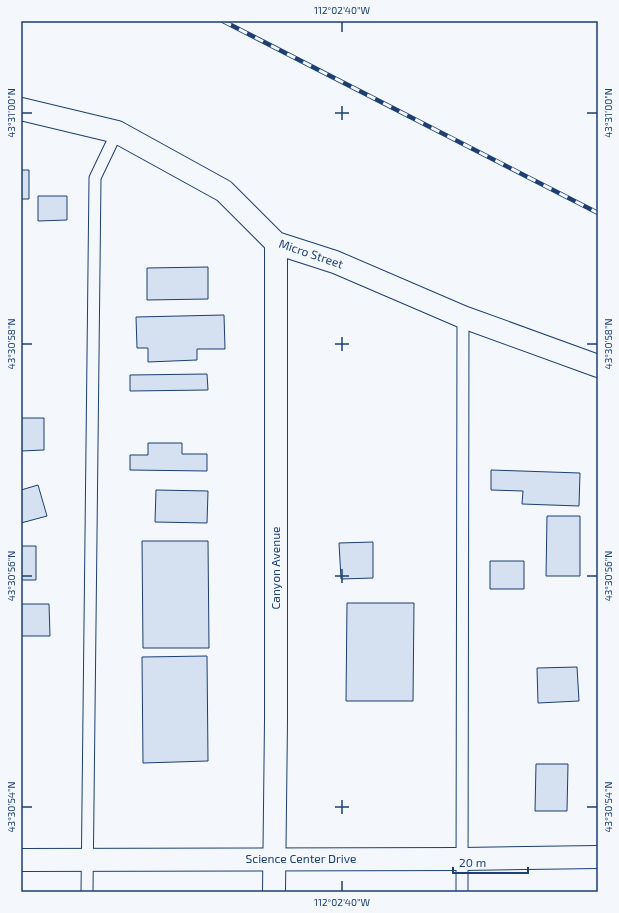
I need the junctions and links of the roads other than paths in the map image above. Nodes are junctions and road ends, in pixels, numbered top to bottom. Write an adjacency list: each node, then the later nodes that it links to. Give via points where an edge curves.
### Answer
1 (21, 109): 2 (street, Micro Street)
2 (117, 132): 3 (street, Micro Street, via 224,191); 10 (lane, via 95,178)
3 (276, 243): 4 (street, Micro Street, via 335,262); 7 (street, Canyon Avenue)
4 (463, 317): 5 (street, Micro Street); 8 (lane)
5 (598, 366)
6 (592, 856): 8 (street, Science Center Drive)
7 (275, 859): 8 (street, Science Center Drive); 10 (street, Science Center Drive); 12 (street, Canyon Avenue)
8 (462, 859): 13 (lane)
9 (21, 860): 10 (street, Science Center Drive)
10 (87, 860): 11 (lane)
11 (87, 892)
12 (274, 892)
13 (462, 892)

